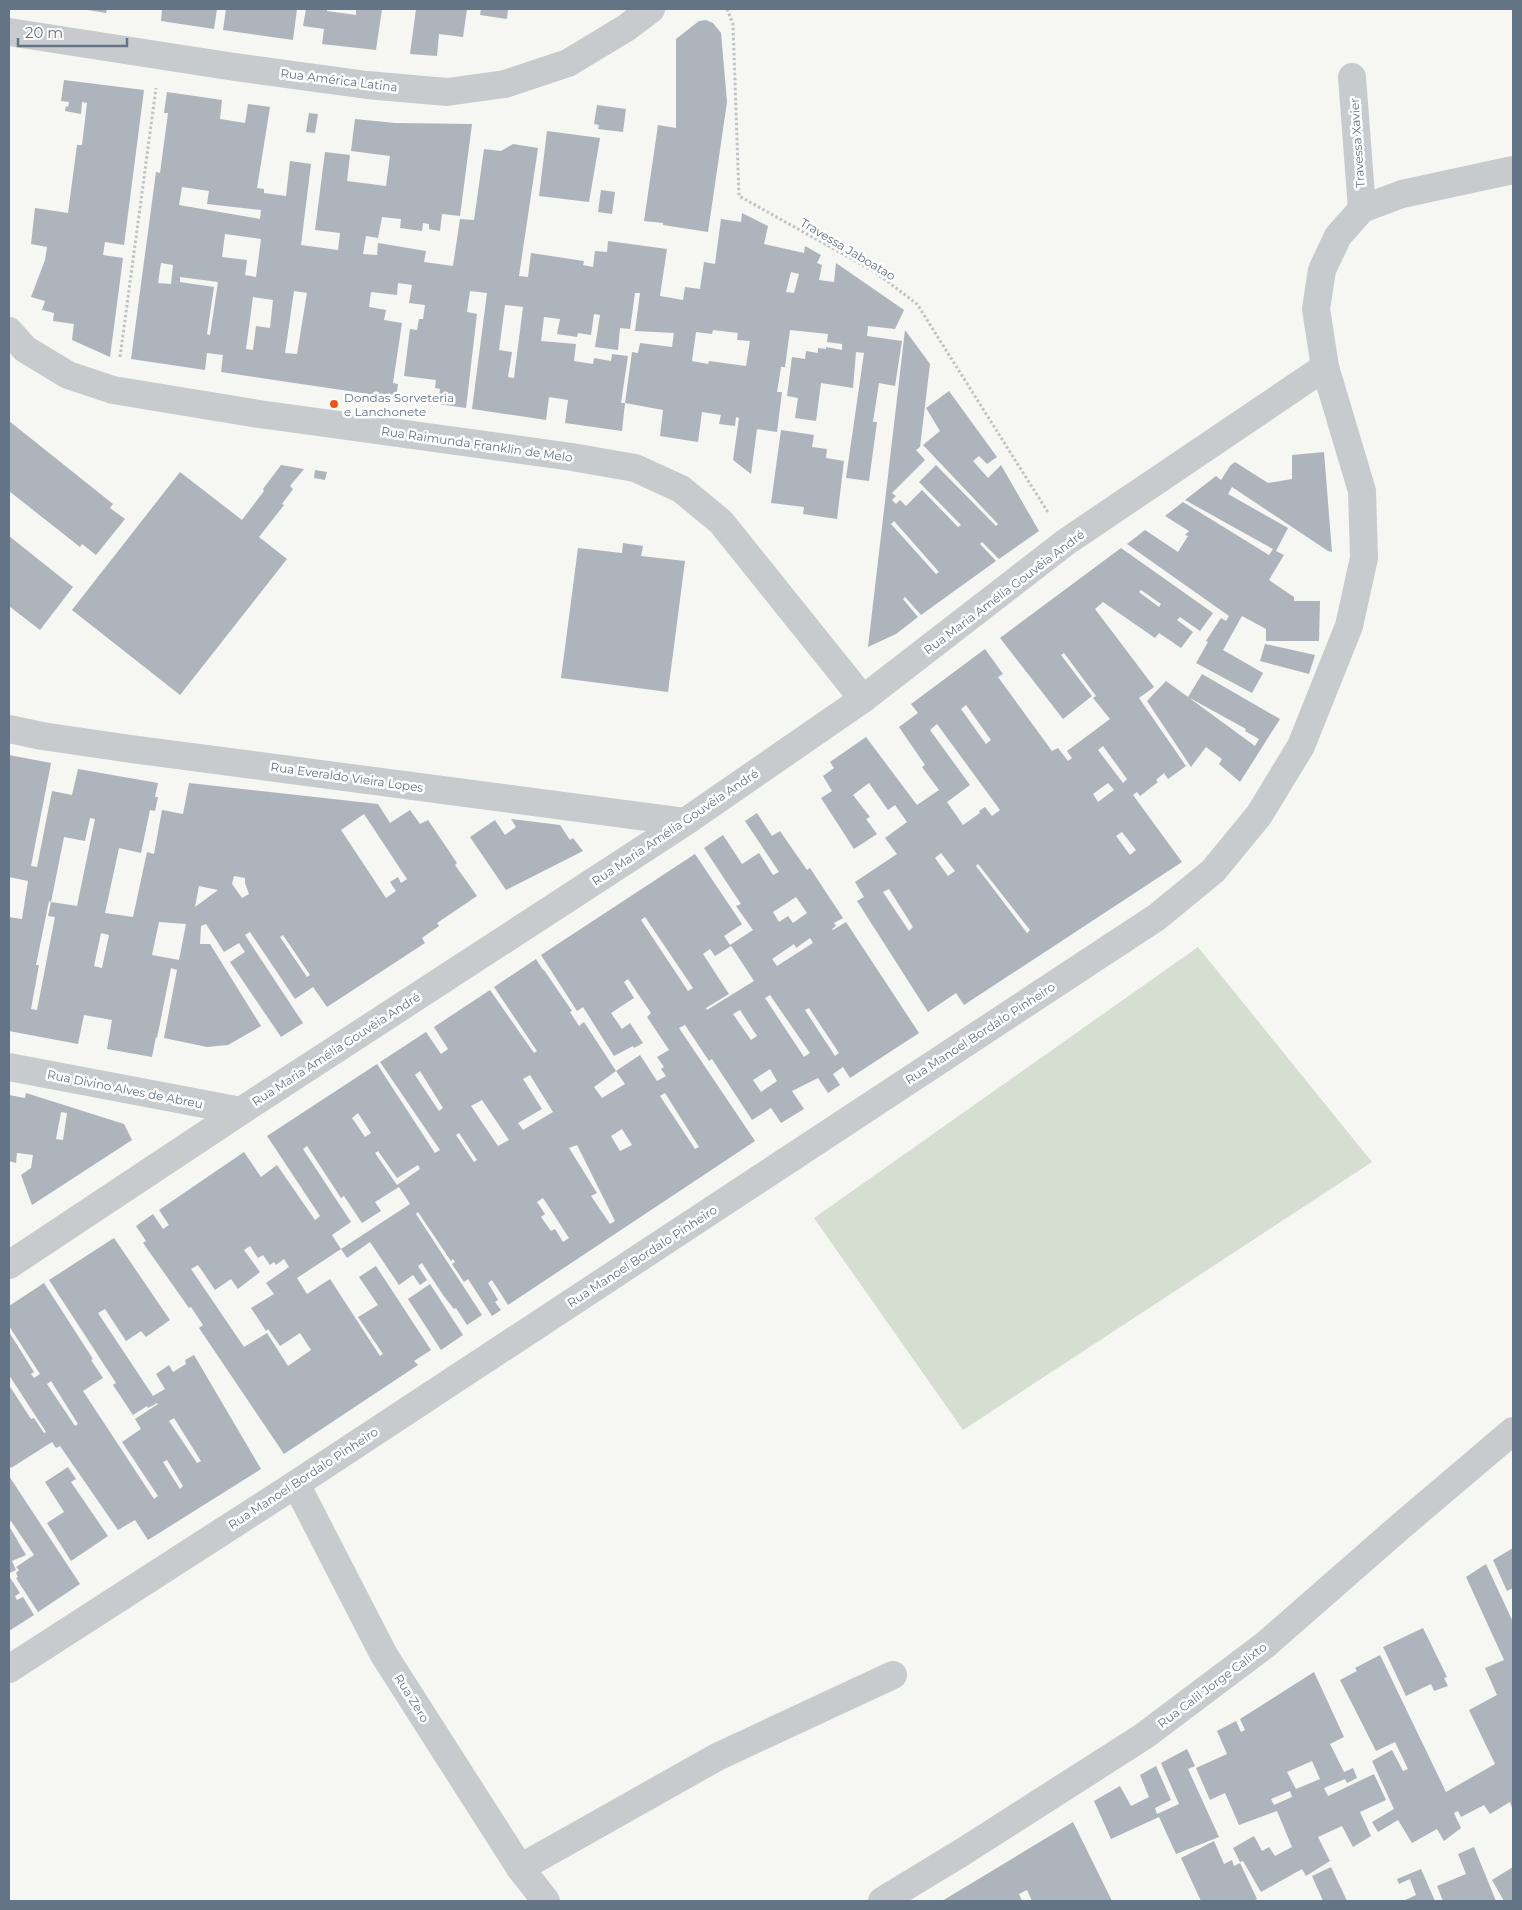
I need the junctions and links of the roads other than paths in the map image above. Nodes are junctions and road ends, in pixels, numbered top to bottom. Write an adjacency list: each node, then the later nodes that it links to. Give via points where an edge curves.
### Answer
1 (651, 9): 2 (street, Rua América Latina, via 568,63 505,84 448,92 366,85)
2 (9, 32)
3 (1352, 77): 5 (street, Travessa Xavier)
4 (1513, 170): 5 (street, Rua Manoel Bordalo Pinheiro, via 1402,194)
5 (1362, 209): 7 (street, Rua Manoel Bordalo Pinheiro, via 1338,236 1322,270 1316,309)
6 (9, 331): 8 (street, Rua Raimunda Franklin de Melo, via 25,349 68,375 113,390 635,468 681,489 721,522)
7 (1325, 367): 8 (street, Rua Maria Amélia Gouvêia André, via 1066,542); 15 (street, Rua Manoel Bordalo Pinheiro, via 1362,491 1364,558 1349,626 1301,746 1259,815 1214,871 1157,917)
8 (863, 699): 10 (street, Rua Maria Amélia Gouvêia André)
9 (9, 729): 10 (street, Rua Everaldo Vieira Lopes, via 141,750)
10 (685, 822): 12 (street, Rua Maria Amélia Gouvêia André)
11 (9, 1067): 12 (street, Rua Divino Alves de Abreu)
12 (241, 1111): 13 (street, Rua Maria Amélia Gouvêia André)
13 (9, 1265)
14 (1513, 1431): 20 (street, Rua Calil Jorge Calixto, via 1265,1644 1144,1736)
15 (296, 1484): 16 (street, Rua Manoel Bordalo Pinheiro); 18 (street, Rua Zero, via 384,1655)
16 (9, 1669)
17 (893, 1675): 18 (street, via 717,1757)
18 (520, 1868): 19 (street, Rua Zero)
19 (546, 1901)
20 (882, 1901)

